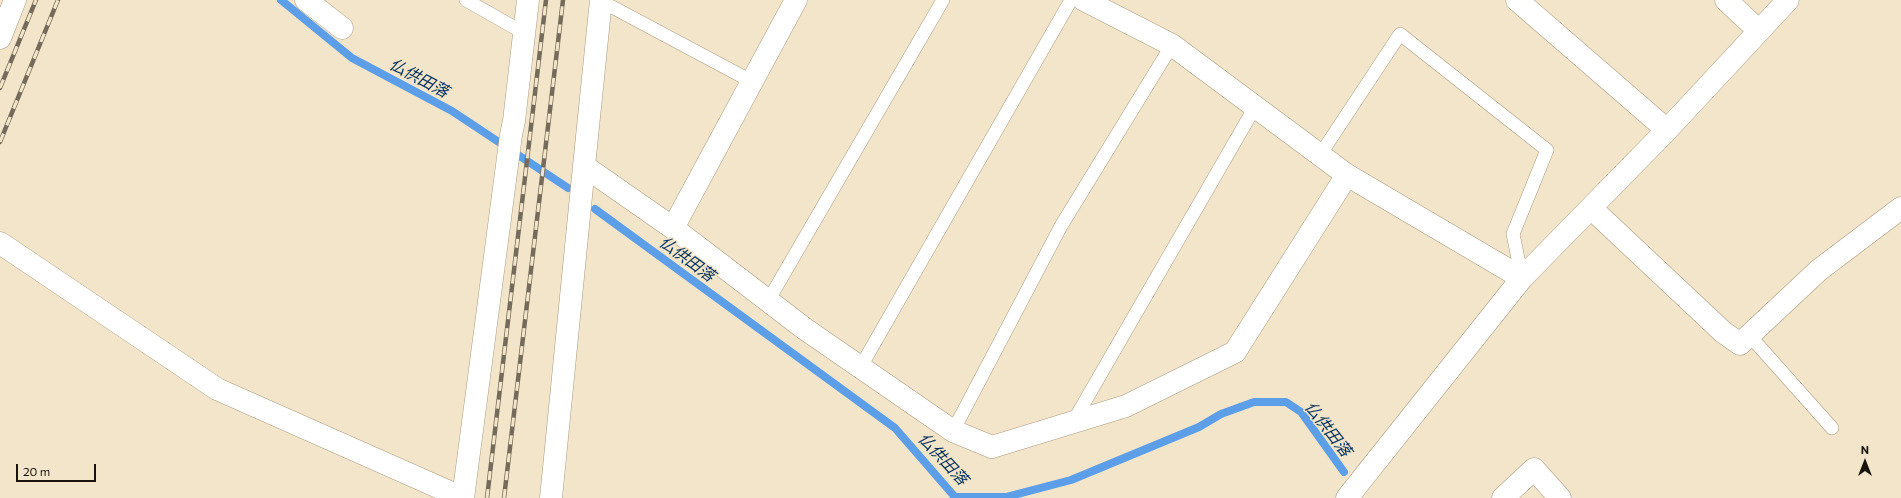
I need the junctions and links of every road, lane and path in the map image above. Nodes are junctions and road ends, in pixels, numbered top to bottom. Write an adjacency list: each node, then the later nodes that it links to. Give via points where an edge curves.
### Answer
1 (15, 0): 16 (street)
2 (306, 0): 13 (street)
3 (466, 0): 15 (lane)
4 (528, 0): 15 (street)
5 (601, 0): 18 (lane); 22 (street)
6 (796, 0): 18 (street)
7 (943, 0): 29 (lane)
8 (1071, 0): 31 (lane)
9 (1084, 0): 17 (street)
10 (1518, 0): 20 (street)
11 (1726, 0): 14 (street)
12 (1788, 0): 14 (street)
13 (342, 28)
14 (1759, 31): 20 (street)
15 (524, 33): 35 (street)
16 (0, 38)
17 (1172, 45): 19 (street); 34 (lane, via 1061,226)
18 (751, 81): 26 (street)
19 (1255, 107): 21 (street); 32 (lane)
20 (1666, 130): 24 (street)
21 (1320, 155): 23 (street); 28 (lane, via 1400,34 1547,150 1513,234)
22 (584, 166): 26 (street); 36 (street)
23 (1348, 175): 28 (street); 32 (street, via 1235,352 1126,406)
24 (1591, 208): 28 (street); 30 (street, via 1723,332 1740,344)
25 (1901, 208): 30 (street, via 1819,270)
26 (673, 228): 29 (street)
27 (0, 243): 35 (street, via 217,389)
28 (1522, 278): 37 (street)
29 (768, 301): 31 (street)
30 (1750, 336): 33 (lane)
31 (860, 368): 34 (street)
32 (1073, 422): 34 (street, via 992,447)
33 (1832, 428)
34 (952, 431)
35 (463, 498)
36 (550, 498)
37 (1347, 498)
38 (1503, 498): 39 (street, via 1534,469)
39 (1560, 498)

